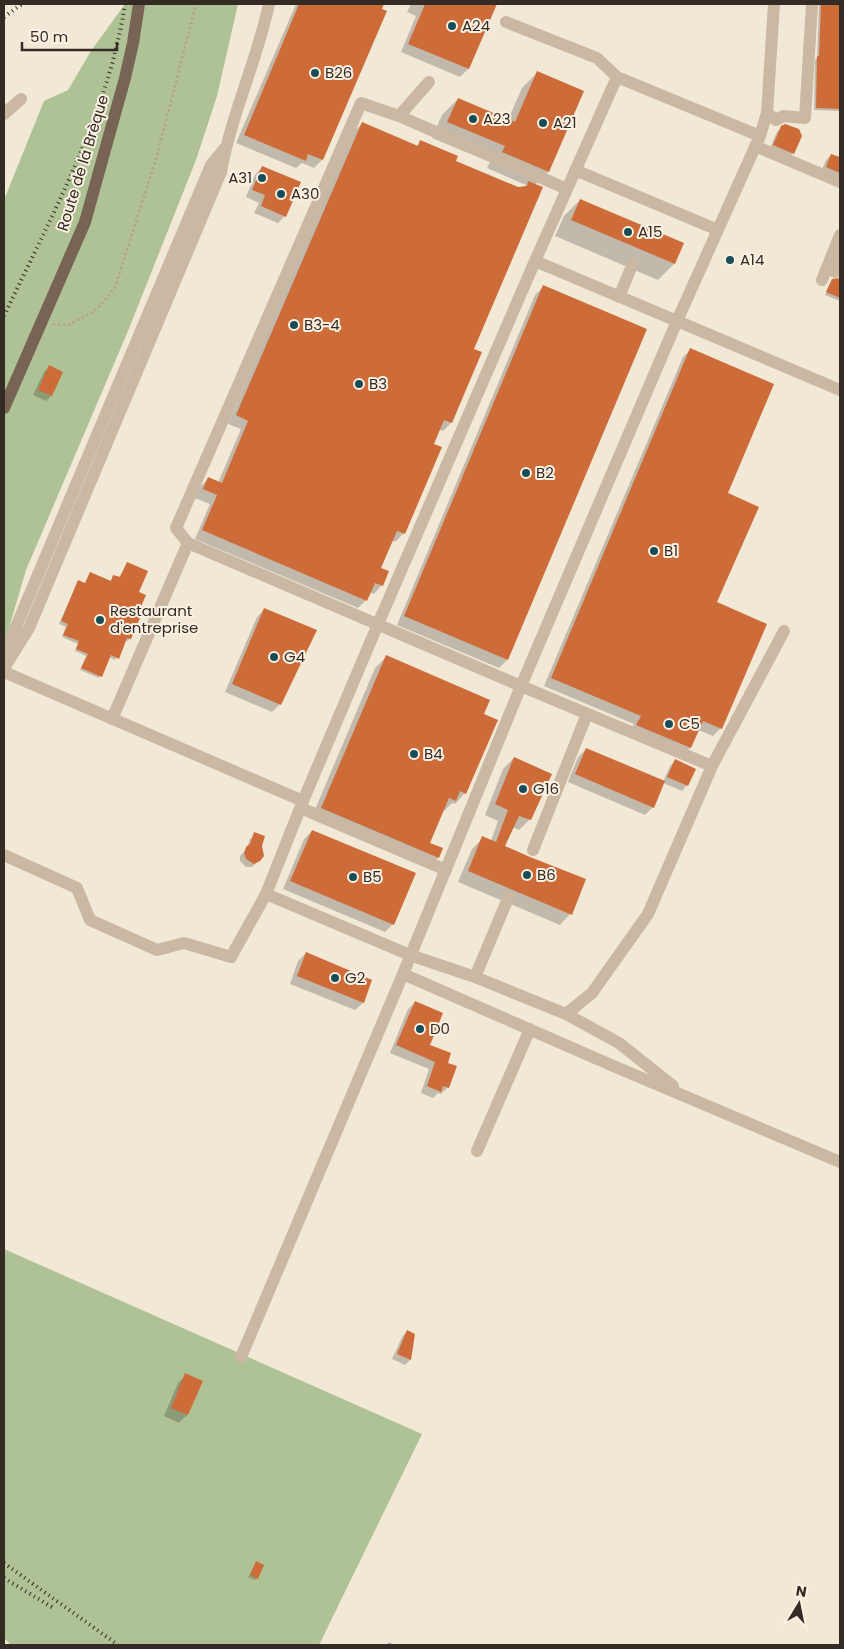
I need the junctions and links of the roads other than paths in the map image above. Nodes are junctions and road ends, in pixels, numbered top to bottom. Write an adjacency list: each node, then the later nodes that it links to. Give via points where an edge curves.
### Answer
1 (138, 4): 26 (main road, Route de la Brèque, via 125,78 85,222)
2 (269, 4): 30 (street, via 225,148 221,172 29,628)
3 (774, 4): 9 (street)
4 (812, 4): 9 (street, via 805,118 783,116 776,120)
5 (506, 22): 6 (street, via 597,58)
6 (617, 77): 12 (street); 13 (street)
7 (428, 82): 11 (street)
8 (21, 99): 10 (street)
9 (767, 113): 12 (street)
10 (4, 114)
11 (399, 116): 15 (street); 27 (street, via 361,103 176,528)
12 (757, 141): 14 (street); 16 (street)
13 (575, 170): 15 (street); 16 (street)
14 (840, 182)
15 (566, 189): 19 (street)
16 (718, 230): 24 (street)
17 (840, 236): 22 (street)
18 (840, 259): 21 (street)
19 (534, 260): 23 (street); 28 (street)
20 (633, 263): 23 (street)
21 (835, 272)
22 (822, 280)
23 (619, 297): 24 (street)
24 (677, 321): 25 (street); 31 (street)
25 (840, 390)
26 (4, 408)
27 (188, 543): 28 (street); 33 (street)
28 (378, 624): 31 (street); 35 (street)
29 (784, 631): 34 (street)
30 (4, 668): 33 (street)
31 (521, 686): 32 (street); 38 (street)
32 (587, 714): 34 (street); 36 (street)
33 (112, 719): 35 (street)
34 (712, 766): 44 (street, via 648,914 592,994)
35 (302, 804): 38 (street); 39 (street)
36 (533, 850)
37 (4, 855): 39 (street, via 77,888 90,920 156,950 184,943 231,956)
38 (446, 870): 41 (street)
39 (266, 894): 41 (street)
40 (509, 896): 43 (street)
41 (410, 955): 42 (street); 43 (street)
42 (403, 974): 45 (street); 49 (street)
43 (475, 977): 44 (street)
44 (566, 1014): 46 (street, via 619,1043)
45 (530, 1029): 46 (street); 47 (street)
46 (686, 1096): 48 (street)
47 (477, 1151)
48 (840, 1162)
49 (241, 1357)

